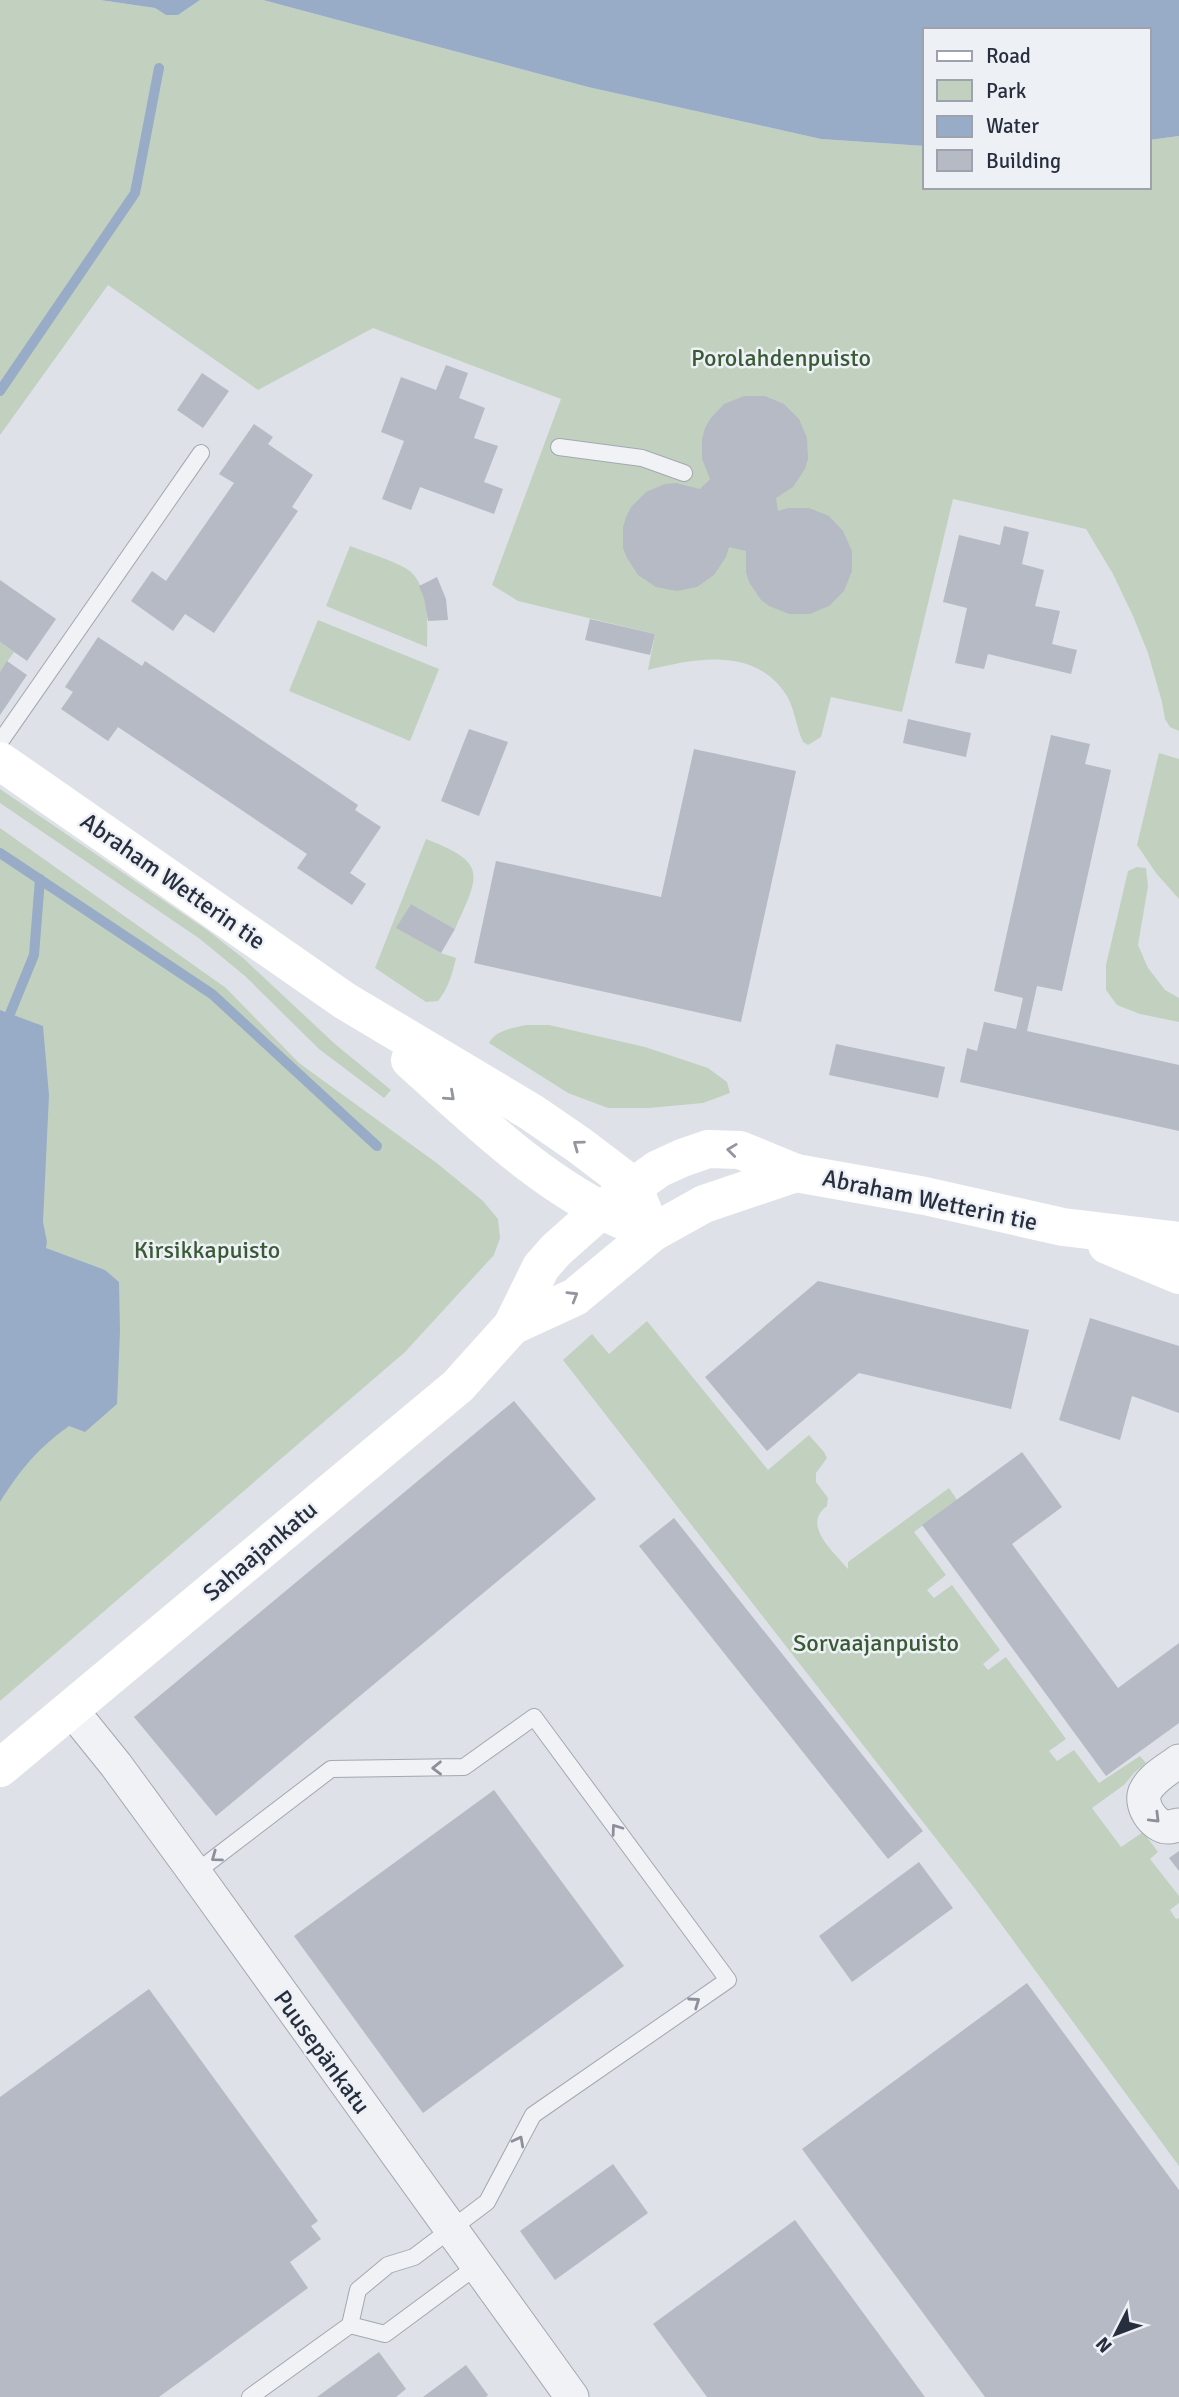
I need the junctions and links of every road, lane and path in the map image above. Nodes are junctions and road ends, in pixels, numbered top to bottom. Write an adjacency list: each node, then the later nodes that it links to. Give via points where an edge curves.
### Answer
1 (559, 446): 3 (lane, via 642,458)
2 (201, 453): 4 (lane)
3 (684, 473)
4 (0, 742)
5 (0, 761): 6 (main road, Abraham Wetterin tie)
6 (345, 1001): 8 (main road, Abraham Wetterin tie, one-way to 6, via 531,1112); 9 (main road, Abraham Wetterin tie, one-way to 9, via 508,1149)
7 (796, 1173): 8 (main road, Abraham Wetterin tie, one-way to 8, via 740,1150 708,1149 658,1169); 10 (main road, Abraham Wetterin tie); 11 (main road, Abraham Wetterin tie, via 704,1204)
8 (633, 1186): 9 (main road, Sahaajankatu); 11 (main road)
9 (601, 1210): 11 (main road, Abraham Wetterin tie); 14 (main road, Sahaajankatu, via 541,1267)
10 (1063, 1227): 12 (main road, Abraham Wetterin tie); 13 (main road, Abraham Wetterin tie)
11 (652, 1233): 14 (main road, Sahaajankatu, one-way to 11, via 575,1297)
12 (1179, 1241)
13 (1179, 1275)
14 (512, 1326): 15 (main road, Sahaajankatu, via 458,1386)
15 (70, 1708): 17 (main road, Sahaajankatu); 19 (street, Puusepänkatu)
16 (1179, 1761): 18 (street, one-way to 18, via 1152,1781 1143,1803 1161,1825)
17 (0, 1768)
18 (1179, 1825)
19 (195, 1873): 20 (street, Puusepänkatu); 20 (lane, one-way to 19, via 487,2202 533,2115 728,1980 534,1717 464,1767 331,1769)
20 (450, 2230): 21 (street, Puusepänkatu); 22 (lane, via 414,2257 388,2265 358,2290)
21 (477, 2266): 22 (lane, via 386,2334); 24 (street, Puusepänkatu)
22 (350, 2325): 23 (lane)
23 (250, 2397)
24 (572, 2397)

